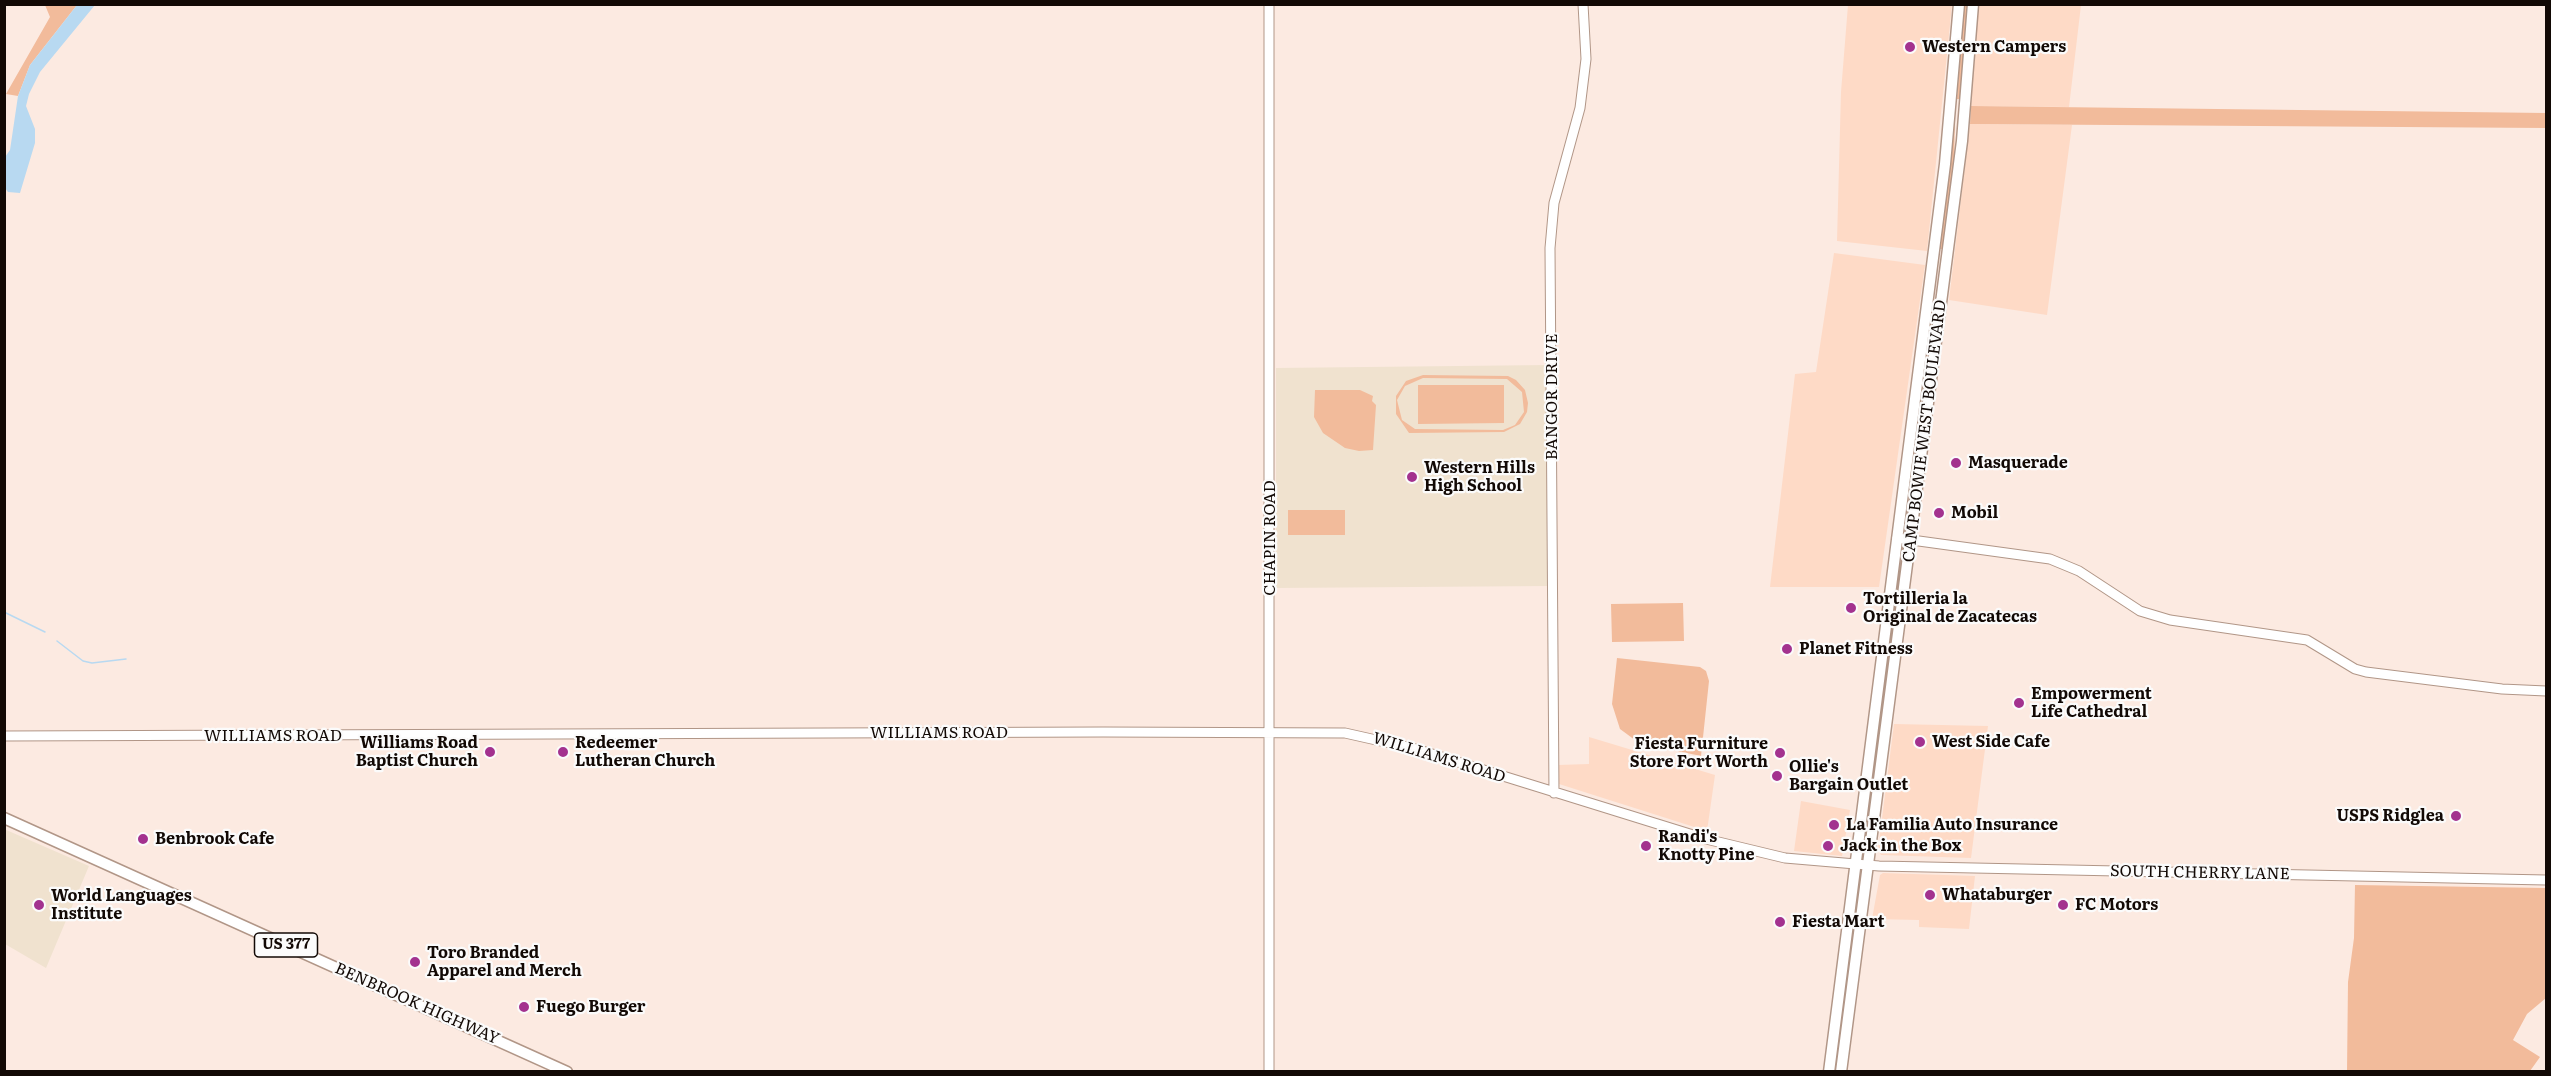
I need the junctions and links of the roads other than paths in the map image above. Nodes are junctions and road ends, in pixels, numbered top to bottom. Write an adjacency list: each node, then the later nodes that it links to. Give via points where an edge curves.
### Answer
1 (1269, 4): 10 (street, CHAPIN ROAD)
2 (1583, 4): 12 (street, BANGOR DRIVE, via 1586,59 1580,108 1554,203 1550,248)
3 (1959, 4): 5 (main road, CAMP BOWIE WEST BOULEVARD)
4 (1973, 4): 6 (main road, CAMP BOWIE WEST BOULEVARD)
5 (1952, 103): 6 (main road, via 1958,104 1961,113); 7 (main road, CAMP BOWIE WEST BOULEVARD)
6 (1962, 141): 8 (main road, CAMP BOWIE WEST BOULEVARD)
7 (1897, 538): 8 (street); 14 (main road, CAMP BOWIE WEST BOULEVARD)
8 (1911, 539): 9 (street, via 2050,559 2079,571 2140,611 2182,622 2307,640 2366,672); 15 (main road, CAMP BOWIE WEST BOULEVARD)
9 (2547, 691)
10 (1269, 732): 11 (street, WILLIAMS ROAD); 12 (street, WILLIAMS ROAD, via 1356,734 1416,748); 18 (street, CHAPIN ROAD)
11 (4, 736)
12 (1554, 793): 14 (street, WILLIAMS ROAD, via 1770,856)
13 (4, 818): 17 (main road, BENBROOK HIGHWAY / US 377)
14 (1855, 864): 15 (street, SOUTH CHERRY LANE); 19 (main road, CAMP BOWIE WEST BOULEVARD)
15 (1869, 866): 16 (street, SOUTH CHERRY LANE); 20 (main road, CAMP BOWIE WEST BOULEVARD)
16 (2547, 880)
17 (567, 1071)
18 (1269, 1071)
19 (1829, 1071)
20 (1841, 1071)

